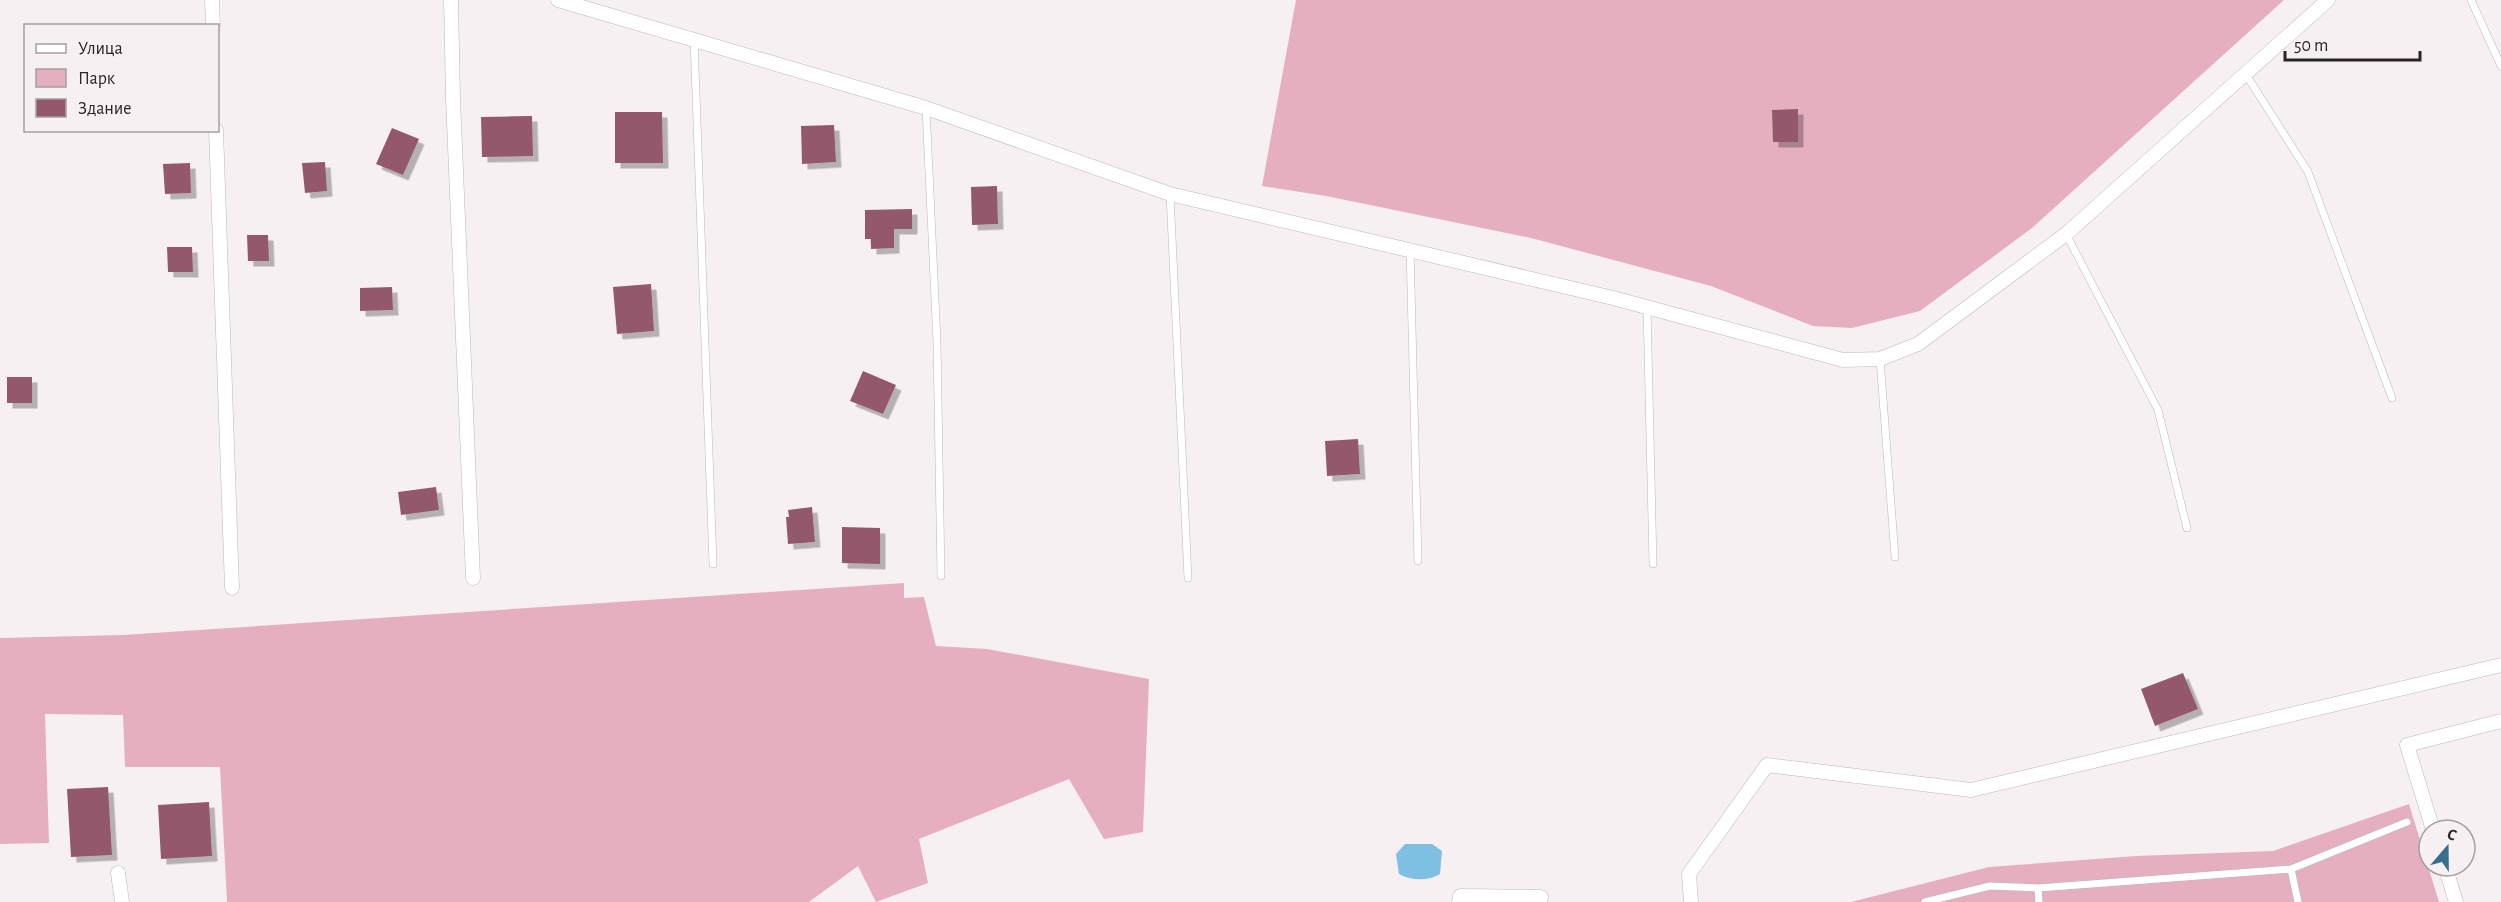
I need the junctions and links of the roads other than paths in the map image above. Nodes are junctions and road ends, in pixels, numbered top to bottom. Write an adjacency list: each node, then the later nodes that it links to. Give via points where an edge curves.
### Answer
1 (212, 0): 6 (street)
2 (451, 0): 24 (street)
3 (558, 0): 7 (street)
4 (2328, 0): 9 (street)
5 (2471, 0): 8 (lane)
6 (213, 24)
7 (694, 39): 10 (street); 21 (lane)
8 (2501, 66)
9 (2245, 73): 13 (street); 17 (lane, via 2308,172)
10 (926, 108): 12 (street); 23 (lane, via 937,342)
11 (216, 132): 26 (street)
12 (1170, 194): 14 (street); 25 (lane)
13 (2066, 234): 16 (street, via 1918,344); 18 (lane, via 2158,410)
14 (1410, 249): 15 (street); 20 (lane)
15 (1647, 307): 16 (street, via 1843,360); 22 (lane)
16 (1880, 359): 19 (lane)
17 (2392, 398)
18 (2187, 528)
19 (1895, 557)
20 (1418, 561)
21 (713, 564)
22 (1653, 564)
23 (941, 576)
24 (473, 578)
25 (1188, 578)
26 (232, 588)
27 (2501, 665): 38 (street, via 1971,790 1767,765 1689,874)
28 (2501, 721): 29 (street, via 2407,745)
29 (2429, 818)
30 (2407, 822): 31 (lane)
31 (2291, 869): 34 (lane); 41 (lane)
32 (118, 873): 35 (street)
33 (2449, 878): 42 (street)
34 (2038, 888): 39 (lane, via 1990,886); 40 (lane)
35 (122, 902)
36 (1459, 902): 37 (street, via 1460,896 1540,897)
37 (1540, 902)
38 (1691, 902)
39 (1925, 902)
40 (2039, 902)
41 (2298, 902)
42 (2456, 902)

